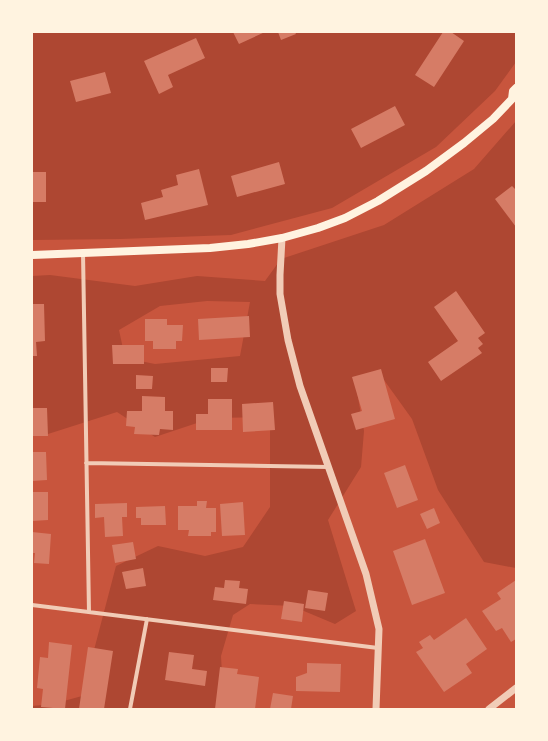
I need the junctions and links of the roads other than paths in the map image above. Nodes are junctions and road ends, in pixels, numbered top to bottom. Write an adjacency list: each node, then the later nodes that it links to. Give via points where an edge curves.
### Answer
1 (516, 88): 2 (main road)
2 (514, 101): 3 (main road, via 426,171 378,201 338,221)
3 (282, 238): 4 (main road, via 210,248); 7 (street, via 280,294 288,340 300,386)
4 (83, 253): 5 (main road); 6 (street)
5 (32, 255)
6 (86, 463): 7 (street); 9 (street)
7 (329, 467): 11 (street, via 366,574 379,628)
8 (32, 605): 9 (street)
9 (89, 612): 10 (street)
10 (147, 619): 11 (street); 13 (street)
11 (378, 648): 14 (street)
12 (516, 688): 15 (street)
13 (130, 709)
14 (376, 709)
15 (489, 709)

